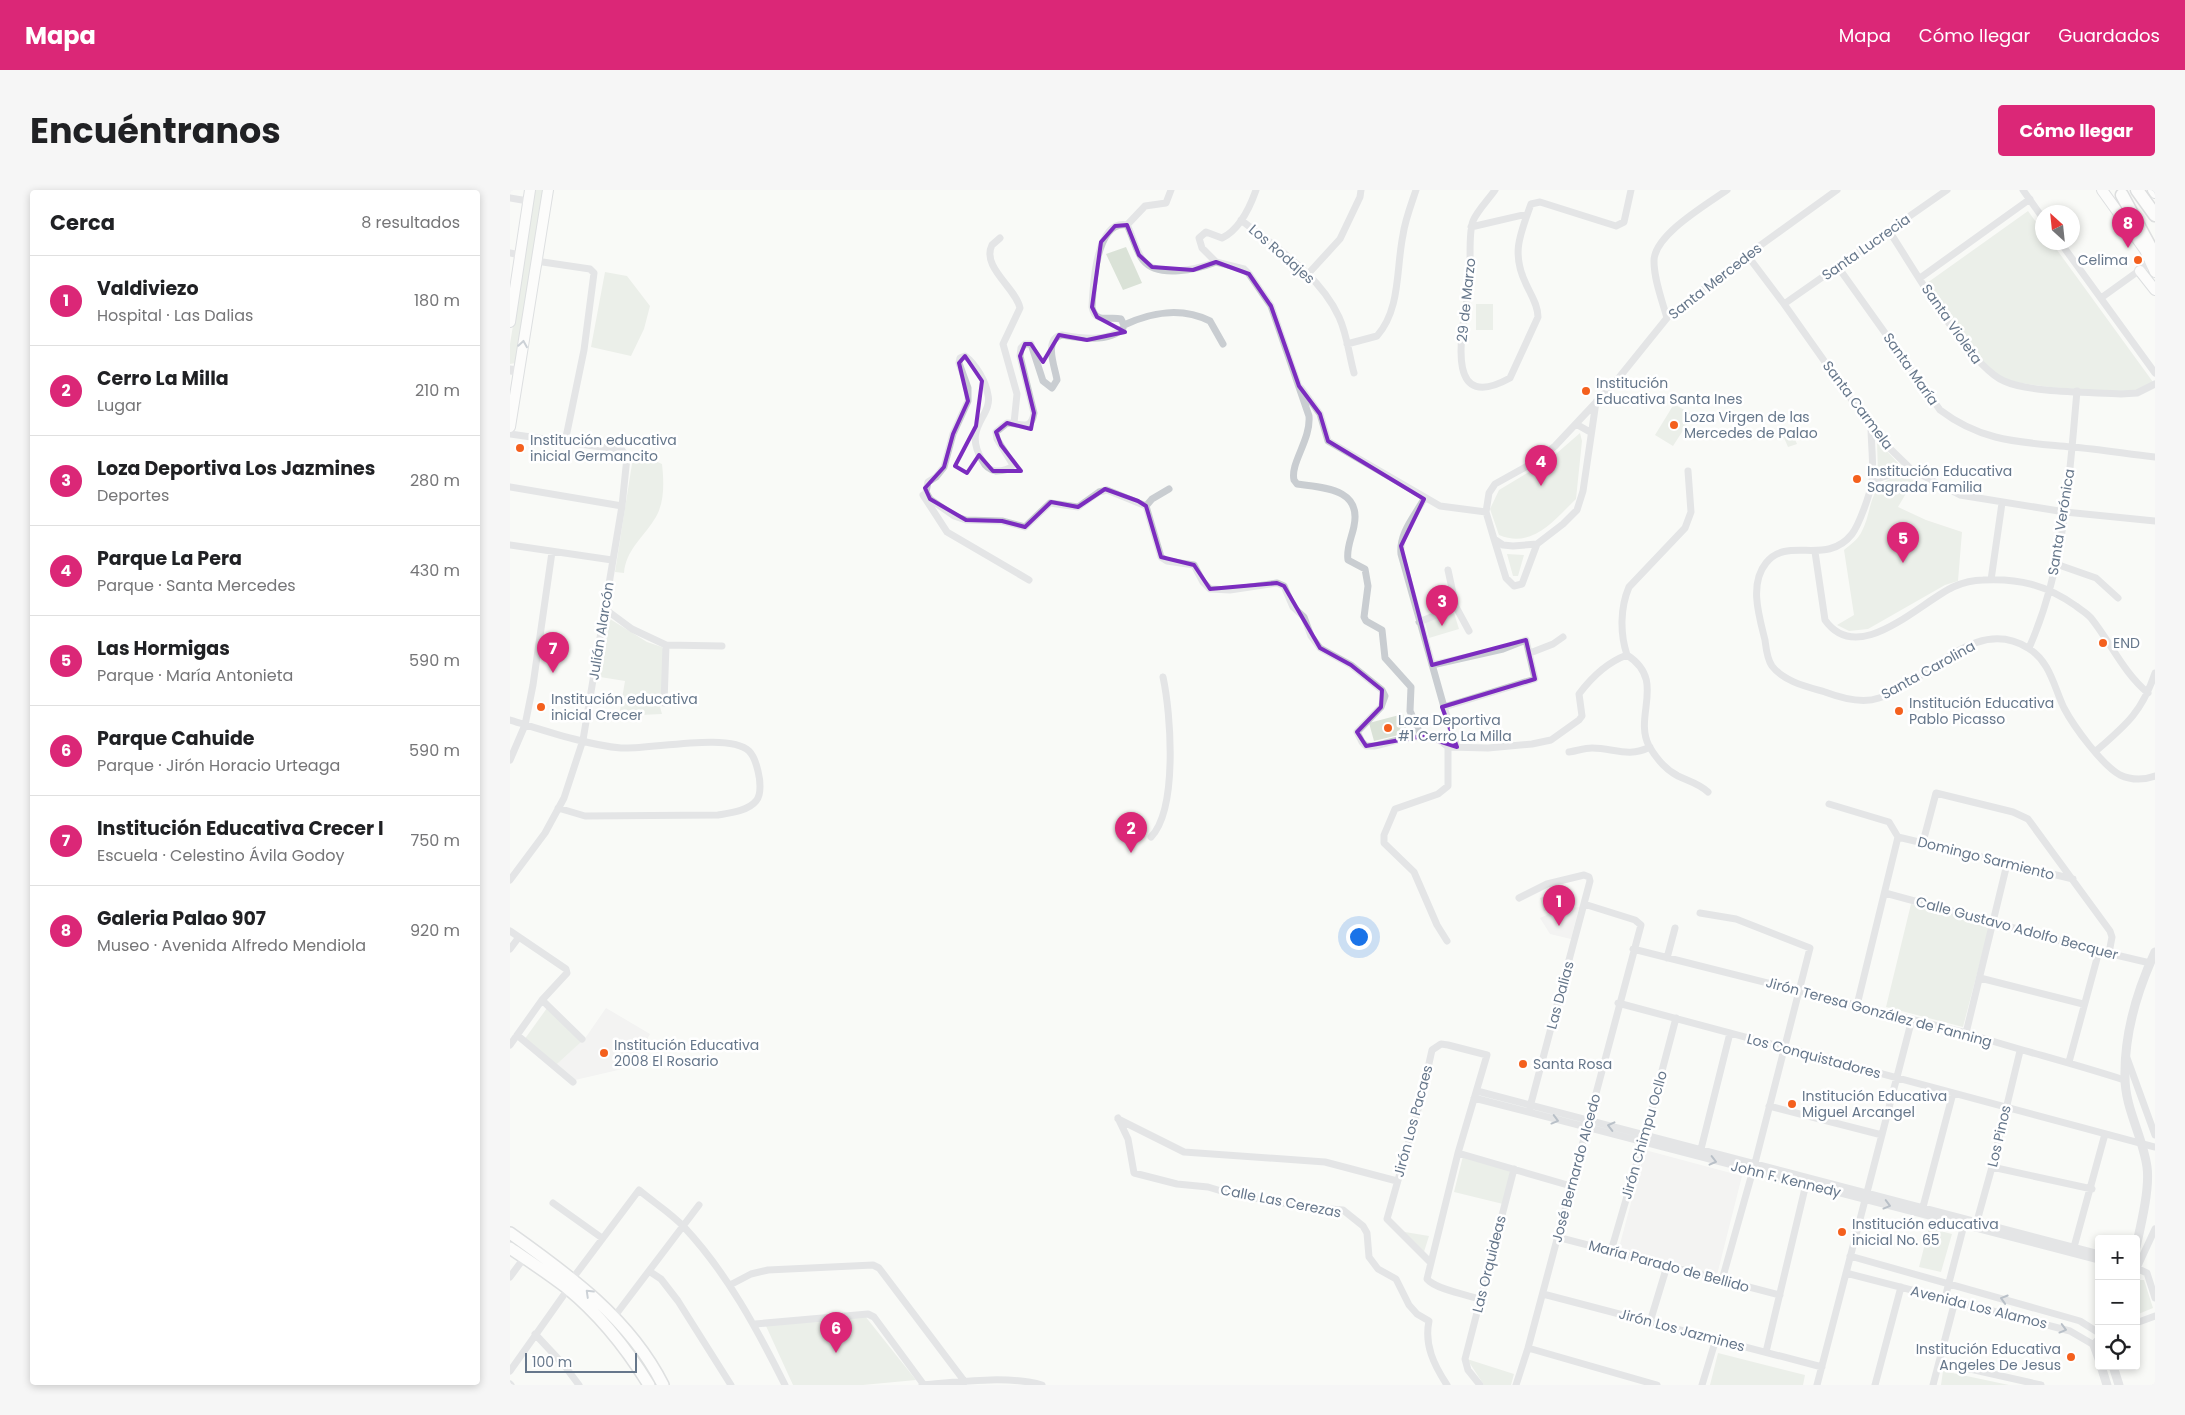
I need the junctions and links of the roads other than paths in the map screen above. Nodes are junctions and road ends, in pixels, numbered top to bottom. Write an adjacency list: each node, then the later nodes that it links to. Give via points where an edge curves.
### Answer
1 (530, 190): 20 (main road)
2 (548, 190): 33 (main road)
3 (1171, 190): 25 (street, via 1166,203 1145,206)
4 (1256, 190): 24 (street)
5 (1361, 190): 38 (street, via 1340,239)
6 (1416, 190): 48 (street, via 1402,237 1396,292 1390,312 1377,336)
7 (1495, 190): 26 (street, 29 de Marzo, via 1472,222)
8 (1630, 190): 23 (street, via 1627,215 1620,226 1540,202 1531,204)
9 (1726, 190): 44 (street, via 1663,238 1656,249 1655,273)
10 (1837, 190): 32 (street, Santa Mercedes)
11 (1947, 190): 27 (street, Santa Lucrecia)
12 (2023, 190): 19 (street)
13 (2102, 190): 35 (main road)
14 (2136, 190): 22 (highway)
15 (2153, 190): 17 (main road)
16 (2120, 193): 29 (highway); 35 (highway)
17 (2155, 193)
18 (510, 198): 20 (street)
19 (2030, 199): 21 (street); 39 (street)
20 (528, 201): 31 (main road)
21 (2035, 206)
22 (2153, 211)
23 (1527, 214): 26 (street); 26 (street, 29 de Marzo, via 1517,259 1537,307 1538,318 1510,378 1485,387 1466,379 1461,357 1460,338 1470,280)
24 (1241, 220): 34 (street, via 1222,238 1206,232 1200,238 1202,248); 38 (street, Los Rodajes)
25 (1127, 225): 34 (street, via 1139,255 1152,267 1169,271 1193,270); 46 (street, via 1115,226 1101,242 1092,307 1097,317 1118,318)
26 (1472, 227)
27 (1889, 231): 36 (street, Santa Lucrecia); 39 (street, Santa Violeta)
28 (1000, 238): 57 (street, via 992,244 990,256 1020,308 1004,344 1017,394)
29 (2155, 241)
30 (2066, 250): 41 (street)
31 (515, 254): 43 (main road)
32 (1747, 255): 42 (street, Santa Carmela); 44 (street, Santa Mercedes)
33 (536, 261): 49 (main road, one-way to 33); 63 (street, via 594,272 584,350)
34 (1216, 262): 54 (street, via 1244,269 1271,306)
35 (2154, 264): 37 (street)
36 (1838, 267): 42 (street, Santa Lucrecia); 64 (street, Santa María, via 1940,410 1960,425 2014,443)
37 (2140, 271): 40 (main road); 41 (street)
38 (1308, 274): 48 (street, Los Rodajes, via 1339,317)
39 (1920, 278): 55 (street, Santa Violeta, via 1974,359 1985,370 2016,386)
40 (2155, 290)
41 (2101, 298): 51 (street)
42 (1784, 304): 60 (street, Santa Carmela)
43 (511, 311): 45 (main road)
44 (1667, 318): 56 (street, Santa Mercedes)
45 (510, 322)
46 (1124, 325): 47 (street, via 1149,314 1174,313 1210,321); 57 (street, via 1120,332 1086,340 1059,335 1053,340 1051,346 1057,380 1052,388 1042,381 1034,348 1025,344 1020,356 1034,414 1024,427)
47 (1223, 344)
48 (1347, 344): 50 (street, Los Rodajes)
49 (514, 371): 52 (main road)
50 (1354, 373)
51 (2155, 373)
52 (513, 383): 59 (main road)
53 (2155, 384): 55 (street, Santa Violeta, via 2137,393)
54 (1299, 386): 72 (street, via 1317,409 1328,441); 109 (street, via 1309,416 1309,431 1295,466 1294,480 1297,484 1337,491 1351,502 1355,524 1347,554 1348,560 1365,569 1368,586 1364,617 1382,630 1385,658 1411,687 1410,711)
55 (2078, 391): 64 (street, Santa Verónica)
56 (1596, 402): 58 (street, Santa Mercedes); 61 (street)
57 (1014, 423): 68 (street, via 1007,423 996,432 1013,465 1002,471 987,467 976,448 975,436 989,396 974,365 965,356 960,358 968,401 952,434 944,467)
58 (1576, 424): 61 (street); 76 (street, Santa Mercedes, via 1548,453 1495,484 1489,493)
59 (510, 427)
60 (1871, 427): 66 (street, Santa Carmela); 69 (street, Santa Carolina)
61 (1590, 432): 80 (street, via 1583,491 1577,510)
62 (510, 434): 63 (street)
63 (565, 442): 74 (street, Julián Alarcón, via 626,453)
64 (2072, 447): 65 (street, Santa María); 77 (street, Santa Verónica)
65 (2155, 458)
66 (1912, 470): 69 (street); 73 (street, Santa Carmela, via 1960,495)
67 (1688, 472): 100 (street, via 1691,512 1684,528 1629,587 1625,596 1622,641)
68 (928, 482): 75 (street, via 925,488 930,499 954,516 966,520 1002,521 1020,527 1028,526 1050,503 1078,507 1104,490); 87 (street, via 922,494 947,532)
69 (1872, 482): 83 (street, Santa Carolina, via 1853,532 1845,541)
70 (510, 487): 74 (street)
71 (1169, 489): 75 (street)
72 (1424, 499): 76 (street, via 1453,509); 93 (street, via 1404,532 1400,546)
73 (2002, 503): 77 (street, Santa Carmela); 88 (street)
74 (622, 506): 84 (street, Julián Alarcón)
75 (1146, 506): 109 (street, via 1161,557 1194,565 1210,589 1230,590 1277,583 1284,586 1293,607 1304,617 1320,648 1351,665 1382,690 1385,696 1381,707 1357,732 1366,746)
76 (1486, 512): 79 (street)
77 (2065, 512): 78 (street, Santa Carmela); 85 (street, Santa Verónica)
78 (2155, 521)
79 (1494, 539): 80 (street, via 1503,545); 80 (street, via 1506,578 1514,586 1522,584)
80 (1537, 544)
81 (510, 545): 82 (street)
82 (552, 552): 84 (street); 108 (street)
83 (1816, 552): 88 (street, via 1825,620 1831,628 1852,638 1874,635 1954,586); 98 (street, Santa Carolina, via 1797,549 1774,555 1758,582 1758,609 1768,658 1772,666 1788,679 1841,697 1878,699 1972,644 1991,638 2011,640)
84 (612, 560): 92 (street, Julián Alarcón)
85 (2056, 564): 89 (street, Santa Verónica); 90 (street, via 2096,578)
86 (1448, 570): 91 (street)
87 (1029, 580)
88 (1991, 580): 89 (street, via 2017,581)
89 (2050, 589): 98 (street, Santa Verónica); 104 (street, via 2090,616 2126,671)
90 (2118, 598)
91 (1456, 608): 93 (street); 94 (street)
92 (605, 609): 96 (street, via 632,629); 110 (street, Julián Alarcón)
93 (1419, 622): 101 (street)
94 (1469, 631)
95 (1563, 636): 99 (street, via 1553,644)
96 (666, 645): 97 (street); 105 (street)
97 (722, 646)
98 (2029, 648): 115 (street, Santa Carolina, via 2044,664 2064,708)
99 (1530, 653): 101 (street, via 1526,640 1503,649); 106 (street, via 1535,679)
100 (1627, 655): 112 (street, via 1616,659 1586,684 1579,694 1582,716 1551,740 1511,746); 113 (street, via 1645,677 1649,689 1645,731)
101 (1432, 665): 106 (street)
102 (2155, 673): 104 (street)
103 (1163, 677): 121 (street, via 1172,758 1160,825)
104 (2148, 693): 115 (street, via 2130,721)
105 (664, 704)
106 (1444, 707): 112 (street)
107 (510, 720): 108 (street)
108 (525, 725): 110 (street); 116 (street)
109 (1421, 736): 111 (street, via 1433,736)
110 (583, 740): 120 (street, Julián Alarcón); 120 (street, via 621,748 735,744 748,750 755,760 760,793 756,801 738,812 718,815 585,816)
111 (1448, 747): 112 (street); 135 (street, via 1448,786 1438,794 1396,809 1384,835 1384,843 1414,872)
112 (1458, 747)
113 (1650, 747): 114 (street, via 1623,753 1591,748); 118 (street, via 1669,771)
114 (1569, 752)
115 (2096, 752): 117 (street, Santa Carolina, via 2120,775 2141,779)
116 (510, 760)
117 (2155, 776)
118 (1708, 792)
119 (1829, 804): 122 (street, via 1889,822)
120 (558, 808): 126 (street, Julián Alarcón)
121 (1151, 837)
122 (1898, 837): 123 (street, Domingo Sarmiento); 127 (street)
123 (1923, 842): 124 (street, Domingo Sarmiento); 125 (street, via 1936,793 2028,818)
124 (2007, 864): 125 (street, Domingo Sarmiento); 131 (street)
125 (2073, 879): 140 (street, via 2110,931)
126 (510, 880)
127 (1885, 892): 131 (street, Calle Gustavo Adolfo Becquer); 148 (street)
128 (1518, 898): 129 (street, Las Dalias, via 1547,884 1584,875 1590,881)
129 (1584, 904): 137 (street, José Bernardo Alcedo, via 1639,922); 167 (street, Las Dalias)
130 (1700, 912): 144 (street, via 1736,919 1809,946)
131 (1993, 922): 138 (street, Calle Gustavo Adolfo Becquer); 143 (street)
132 (1675, 928): 141 (street)
133 (510, 931): 134 (street)
134 (519, 937): 136 (street); 145 (street, via 566,969 565,977)
135 (1447, 941)
136 (510, 949)
137 (1632, 949): 141 (street, Jirón Teresa González de Fanning); 146 (street, José Bernardo Alcedo)
138 (2099, 951): 140 (street, Calle Gustavo Adolfo Becquer); 147 (street)
139 (2155, 952): 142 (street)
140 (2109, 953): 142 (street, Calle Gustavo Adolfo Becquer)
141 (1667, 958): 144 (street, Jirón Teresa González de Fanning)
142 (2153, 963): 158 (street, via 2133,1013)
143 (1980, 978): 147 (street); 152 (street)
144 (1800, 991): 148 (street, Jirón Teresa González de Fanning); 156 (street)
145 (542, 1000): 153 (street); 154 (street)
146 (1618, 1003): 149 (street, Los Conquistadores); 168 (street, José Bernardo Alcedo)
147 (2083, 1004): 159 (street)
148 (1857, 1005): 150 (street, Jirón Teresa González de Fanning)
149 (1676, 1018): 151 (street, Los Conquistadores); 171 (street, Jirón Chimpu Ocllo)
150 (1912, 1019): 152 (street, Jirón Teresa González de Fanning); 160 (street)
151 (1730, 1033): 156 (street, Los Conquistadores); 177 (street)
152 (1966, 1033): 157 (street, Jirón Teresa González de Fanning)
153 (517, 1035): 155 (street); 162 (street)
154 (582, 1039)
155 (510, 1045)
156 (1785, 1048): 160 (street, Los Conquistadores); 165 (street)
157 (2020, 1051): 159 (street, Jirón Teresa González de Fanning); 166 (street, Los Pinos)
158 (2126, 1055): 161 (street); 173 (street)
159 (2069, 1062): 161 (street, Jirón Teresa González de Fanning)
160 (1897, 1078): 163 (street, Los Conquistadores); 172 (street)
161 (2124, 1080): 175 (street)
162 (573, 1082)
163 (1953, 1093): 166 (street, Los Conquistadores); 189 (street)
164 (1475, 1094): 167 (street, John F. Kennedy); 178 (street); 182 (street, Jirón Los Pacaes, via 1487,1055 1441,1044 1432,1050)
165 (1769, 1106): 172 (street); 179 (street)
166 (2005, 1108): 170 (street, Los Conquistadores); 180 (street, Los Pinos)
167 (1529, 1109): 168 (street, John F. Kennedy); 169 (street, John F. Kennedy, one-way to 169)
168 (1589, 1120): 169 (street, José Bernardo Alcedo); 171 (street, John F. Kennedy, one-way to 168)
169 (1587, 1128): 174 (street, John F. Kennedy); 184 (street, José Bernardo Alcedo)
170 (2105, 1134): 175 (street, Los Conquistadores); 185 (street)
171 (1645, 1135): 174 (street, Jirón Chimpu Ocllo); 177 (street, John F. Kennedy)
172 (1882, 1135): 186 (street)
173 (2155, 1135)
174 (1643, 1143): 179 (street, John F. Kennedy, one-way to 179); 200 (street, Jirón Chimpu Ocllo)
175 (2141, 1143): 176 (street, Los Conquistadores); 195 (street, via 2147,1169)
176 (2155, 1147)
177 (1701, 1149): 179 (street, John F. Kennedy)
178 (1458, 1153): 181 (street); 205 (street)
179 (1754, 1167): 183 (street, John F. Kennedy); 186 (street, John F. Kennedy); 213 (street)
180 (1992, 1167): 185 (street); 190 (street, Los Pinos)
181 (1514, 1169): 184 (street); 222 (street, Las Orquideas)
182 (1397, 1181): 205 (street, Jirón Los Pacaes, via 1387,1219); 251 (street, Calle Las Cerezas, via 1325,1162 1184,1152 1118,1118 1128,1139 1134,1173 1304,1207 1343,1210 1363,1226 1367,1233 1369,1257 1378,1269 1396,1279 1409,1304 1429,1321 1426,1338 1436,1367)
183 (1806, 1184): 186 (street, John F. Kennedy); 219 (street)
184 (1571, 1186): 196 (street, José Bernardo Alcedo)
185 (2092, 1189): 198 (street)
186 (1866, 1196): 189 (street, John F. Kennedy); 191 (street, John F. Kennedy, one-way to 191); 202 (street)
187 (553, 1203): 197 (street)
188 (699, 1204): 192 (street)
189 (1923, 1207): 191 (street, John F. Kennedy)
190 (1977, 1221): 191 (street, John F. Kennedy); 198 (street, John F. Kennedy)
191 (1965, 1222): 204 (street, John F. Kennedy); 214 (street)
192 (683, 1226): 197 (street, via 639,1190); 209 (street); 215 (street)
193 (2155, 1229): 206 (street)
194 (510, 1233): 212 (main road)
195 (2138, 1235)
196 (1557, 1237): 200 (street, María Parado de Bellido); 218 (street, José Bernardo Alcedo)
197 (602, 1238): 212 (street)
198 (2074, 1247): 201 (street, John F. Kennedy)
199 (510, 1248): 203 (main road)
200 (1611, 1251): 207 (street, María Parado de Bellido)
201 (2095, 1253)
202 (1850, 1256): 210 (street); 214 (street, Avenida Los Alamos)
203 (524, 1258): 211 (street); 217 (main road)
204 (2095, 1259)
205 (1430, 1262): 222 (street, via 1427,1279 1430,1283)
206 (2140, 1262)
207 (1667, 1266): 213 (street, María Parado de Bellido); 228 (street)
208 (2140, 1270): 221 (street, via 2147,1273)
209 (649, 1271): 226 (street); 247 (street, via 661,1279 678,1301)
210 (1846, 1273): 216 (street, Avenida Los Alamos); 238 (street)
211 (510, 1277)
212 (573, 1278): 226 (main road, one-way to 212)
213 (1722, 1280): 219 (street, María Parado de Bellido)
214 (1949, 1282): 220 (street); 224 (street, Avenida Los Alamos, one-way to 214)
215 (730, 1285): 230 (street); 242 (street, via 751,1274 768,1270 873,1265 879,1268)
216 (1901, 1287): 220 (street, Avenida Los Alamos); 257 (street)
217 (568, 1289): 232 (street); 245 (main road, via 608,1328)
218 (1542, 1294): 228 (street, Jirón Los Jazmines); 235 (street, José Bernardo Alcedo)
219 (1780, 1295): 236 (street)
220 (1945, 1298): 223 (street, Avenida Los Alamos)
221 (2155, 1298)
222 (1480, 1299): 252 (street, Las Orquideas, via 1465,1359 1468,1370)
223 (1955, 1301): 227 (street, Avenida Los Alamos); 237 (street)
224 (2034, 1308): 227 (street); 231 (street, Avenida Los Alamos, via 2080,1321)
225 (2155, 1316): 229 (street)
226 (614, 1317): 246 (main road, via 642,1350)
227 (2031, 1321): 234 (street, Avenida Los Alamos, one-way to 234)
228 (1650, 1322): 233 (street, Jirón Los Jazmines)
229 (2140, 1322)
230 (755, 1324): 248 (street); 249 (street, via 868,1314 874,1317)
231 (2095, 1330)
232 (534, 1334): 241 (street); 244 (street)
233 (1716, 1339): 236 (street, Jirón Los Jazmines); 255 (street)
234 (2095, 1342)
235 (1528, 1348): 253 (street, José Bernardo Alcedo); 254 (street)
236 (1766, 1352): 238 (street, Jirón Los Jazmines)
237 (1939, 1362): 258 (street); 259 (street)
238 (1822, 1367): 256 (street)
239 (2102, 1370): 260 (street)
240 (2114, 1370): 261 (street)
241 (510, 1371)
242 (965, 1382): 243 (street); 249 (street)
243 (999, 1383): 250 (street, via 1028,1381)
244 (579, 1385)
245 (649, 1385)
246 (663, 1385)
247 (731, 1385)
248 (786, 1385)
249 (923, 1385)
250 (1042, 1385)
251 (1447, 1385)
252 (1480, 1385)
253 (1516, 1385)
254 (1657, 1385)
255 (1702, 1385)
256 (1817, 1385)
257 (1875, 1385)
258 (1933, 1385)
259 (2042, 1385)
260 (2107, 1385)
261 (2119, 1385)

